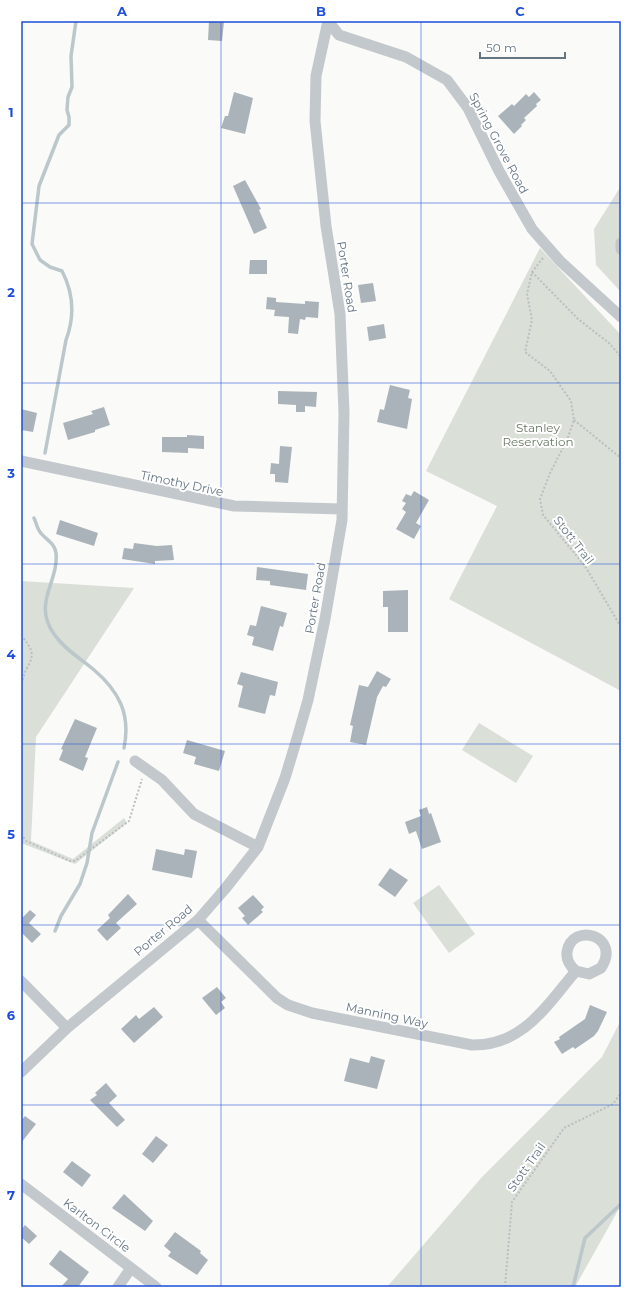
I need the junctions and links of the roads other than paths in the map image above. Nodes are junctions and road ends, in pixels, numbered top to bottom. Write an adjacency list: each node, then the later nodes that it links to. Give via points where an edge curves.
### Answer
1 (328, 21): 2 (street, Spring Grove Road, via 339,35 406,57 447,80 468,108 519,209 532,229 553,253); 4 (street, Porter Road, via 316,76 315,121 326,226 340,314 344,413)
2 (621, 317)
3 (21, 461): 4 (street, Timothy Drive, via 214,503 234,506)
4 (341, 509): 6 (street, Porter Road, via 342,520 325,619 308,700 285,778)
5 (135, 761): 6 (street, via 162,780 194,814)
6 (258, 847): 7 (street, Porter Road)
7 (198, 920): 8 (street, Manning Way, via 268,990 288,1005 312,1013 472,1045 494,1044 520,1032 536,1018); 10 (street, Porter Road)
8 (576, 971)
9 (21, 981): 10 (street)
10 (66, 1028): 11 (street, Porter Road)
11 (21, 1072)
12 (21, 1184): 13 (street, Karlton Circle)
13 (131, 1268): 14 (street); 15 (street, Karlton Circle)
14 (118, 1287)
15 (156, 1287)

